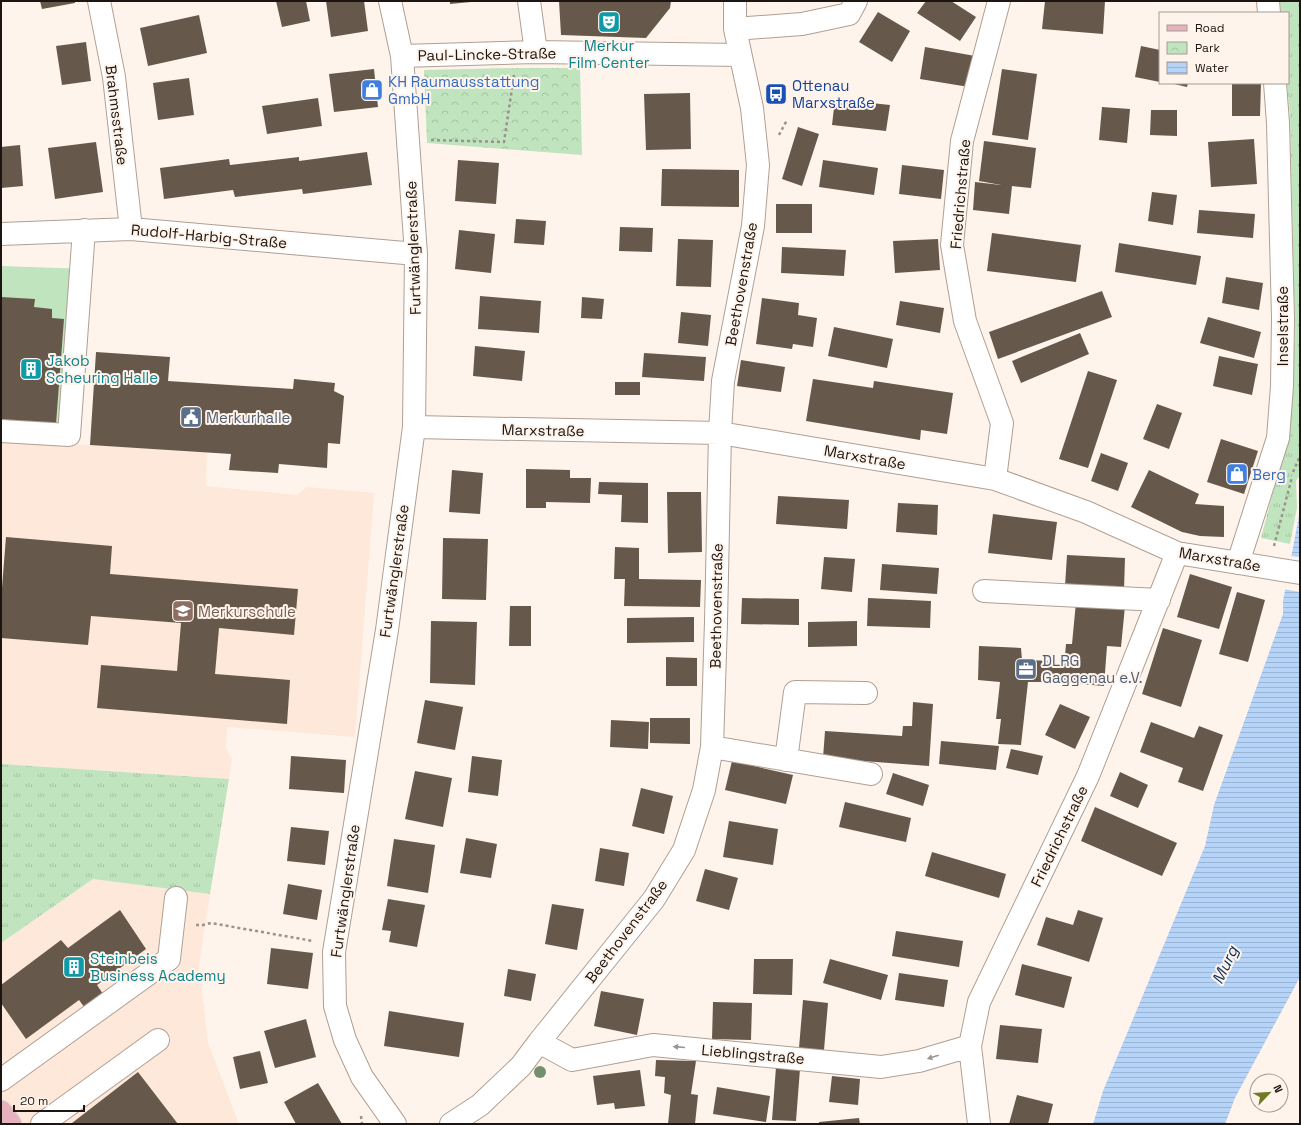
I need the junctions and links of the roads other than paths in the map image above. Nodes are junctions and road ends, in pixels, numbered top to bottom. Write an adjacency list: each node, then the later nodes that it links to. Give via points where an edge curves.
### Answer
1 (100, 1): 14 (street, Brahmsstraße, via 114,77)
2 (390, 1): 12 (street, Furtwänglerstraße)
3 (530, 1): 10 (street)
4 (735, 1): 9 (street, Beethovenstraße)
5 (856, 1): 9 (street, via 849,14 802,24)
6 (999, 1): 21 (street, Friedrichstraße, via 962,141 952,245 966,320 1002,423)
7 (1268, 1): 8 (street)
8 (1269, 12)
9 (735, 28): 11 (street, Beethovenstraße)
10 (526, 52): 11 (street, Paul-Lincke-Straße); 12 (street, Paul-Lincke-Straße)
11 (740, 55): 20 (street, Beethovenstraße, via 752,108 758,165 753,226 723,381)
12 (402, 56): 17 (street, Furtwänglerstraße)
13 (1275, 84): 23 (street, Inselstraße, via 1283,318 1278,438)
14 (131, 229): 15 (street, Rudolf-Harbig-Straße); 17 (street, Rudolf-Harbig-Straße)
15 (84, 230): 16 (street, Rudolf-Harbig-Straße); 19 (street, via 69,435)
16 (1, 234)
17 (416, 254): 18 (street, Furtwänglerstraße)
18 (414, 427): 20 (street, Marxstraße); 39 (street, Furtwänglerstraße, via 387,630 334,952 335,1006 345,1040 362,1076)
19 (1, 431)
20 (720, 433): 21 (street, Marxstraße); 28 (street, Beethovenstraße)
21 (995, 479): 22 (street, Marxstraße, via 1086,512)
22 (1177, 553): 23 (street, Marxstraße); 26 (street, Friedrichstraße)
23 (1238, 563): 24 (street, Marxstraße)
24 (1291, 571)
25 (984, 591): 26 (street)
26 (1159, 600): 34 (street, Friedrichstraße, via 1088,776 979,1002)
27 (866, 693): 29 (street, via 795,692)
28 (712, 747): 29 (street); 33 (street, Beethovenstraße, via 704,790 684,850 654,899)
29 (786, 760): 30 (street)
30 (871, 774)
31 (176, 898): 35 (street, via 169,959)
32 (158, 1040): 38 (street)
33 (539, 1042): 34 (street, Lieblingstraße, one-way to 33, via 919,1061 881,1067 653,1045 572,1060); 40 (street, Beethovenstraße, via 521,1066 480,1105)
34 (970, 1046): 41 (street, Friedrichstraße)
35 (1, 1080)
36 (1, 1112): 37 (main road)
37 (10, 1124)
38 (42, 1124)
39 (395, 1124)
40 (451, 1124)
41 (979, 1124)

